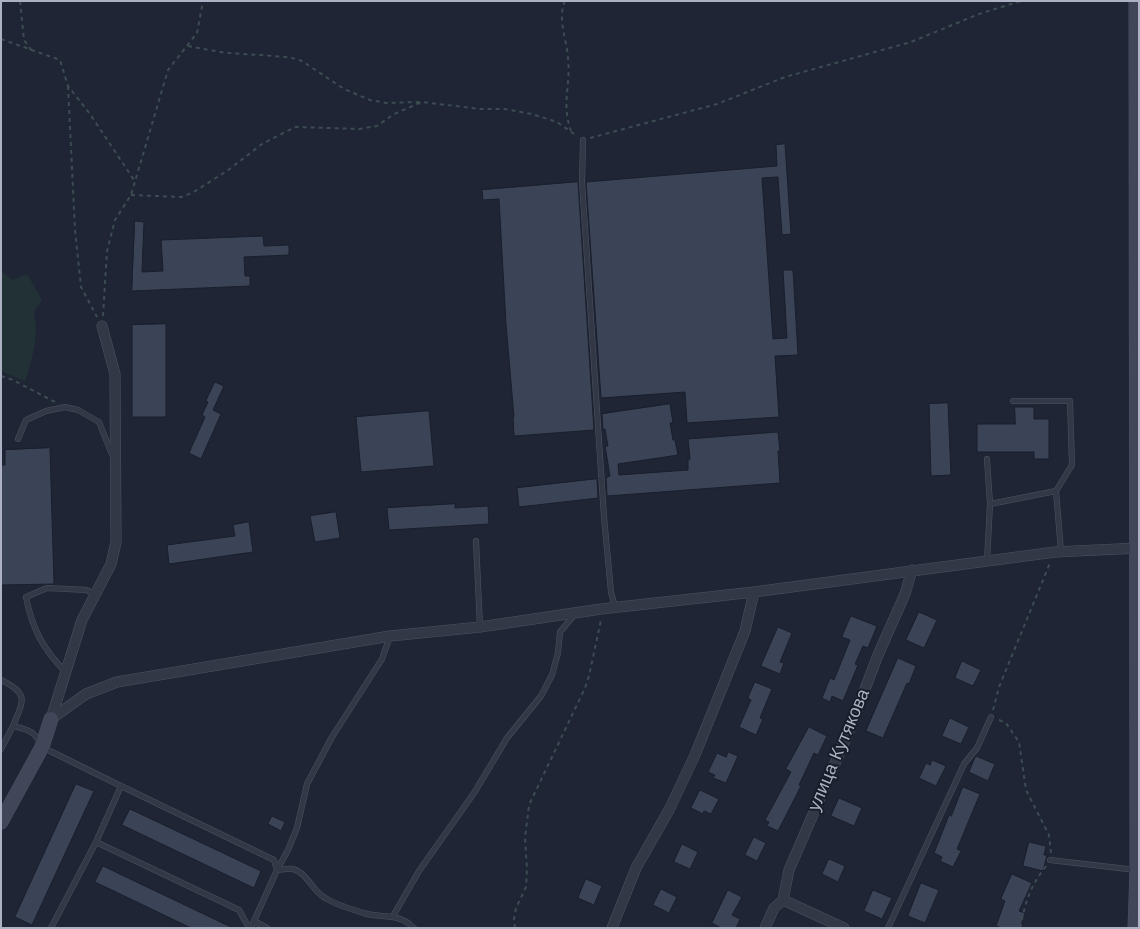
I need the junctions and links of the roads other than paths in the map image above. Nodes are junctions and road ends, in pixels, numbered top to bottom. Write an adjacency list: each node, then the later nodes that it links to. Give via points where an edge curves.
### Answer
1 (1136, 1): 2 (main road)
2 (1137, 66): 12 (main road)
3 (583, 140): 18 (lane, via 582,182 604,517 611,592)
4 (102, 326): 8 (street, via 115,374)
5 (1013, 401): 9 (lane, via 1070,401 1072,465)
6 (18, 439): 8 (lane, via 26,420 65,406 99,422)
7 (987, 459): 10 (lane)
8 (116, 467): 17 (street, via 116,542 111,564)
9 (1056, 491): 10 (lane); 13 (lane)
10 (990, 504): 14 (lane)
11 (476, 541): 20 (lane)
12 (1138, 548): 13 (street); 34 (main road)
13 (1058, 552): 14 (street)
14 (987, 562): 15 (street)
15 (912, 570): 16 (street); 35 (street, улица Кутякова, via 849,731 789,870)
16 (754, 592): 18 (street); 42 (street, via 744,630 695,755 636,868)
17 (95, 595): 22 (street, via 82,620); 22 (lane, via 87,590 47,588 26,597 30,618 40,640)
18 (616, 608): 19 (street)
19 (574, 614): 20 (street); 36 (lane, via 560,632 552,675 541,696 506,738)
20 (480, 627): 21 (street)
21 (390, 636): 25 (street, via 117,682 86,694); 33 (lane, via 382,658 332,737 308,784 297,828)
22 (67, 674): 25 (street)
23 (1, 680): 26 (lane, via 16,688 22,696)
24 (991, 716): 45 (lane, via 977,748 964,764)
25 (52, 720): 27 (main road)
26 (13, 726): 27 (lane, via 37,736); 28 (lane)
27 (42, 746): 29 (lane); 30 (main road)
28 (1, 749)
29 (121, 786): 31 (lane); 33 (lane, via 274,860)
30 (1, 822)
31 (96, 842): 38 (lane); 39 (lane, via 240,910)
32 (1050, 860): 34 (lane)
33 (277, 870): 36 (lane, via 292,868 325,898 348,908); 37 (lane)
34 (1137, 870): 46 (main road)
35 (783, 900): 43 (street, улица Кутякова, via 774,908); 44 (street)
36 (393, 916): 41 (lane)
37 (254, 921): 39 (lane); 40 (lane)
38 (51, 928)
39 (250, 928)
40 (268, 928)
41 (414, 928)
42 (612, 928)
43 (765, 928)
44 (844, 928)
45 (888, 928)
46 (1135, 928)

